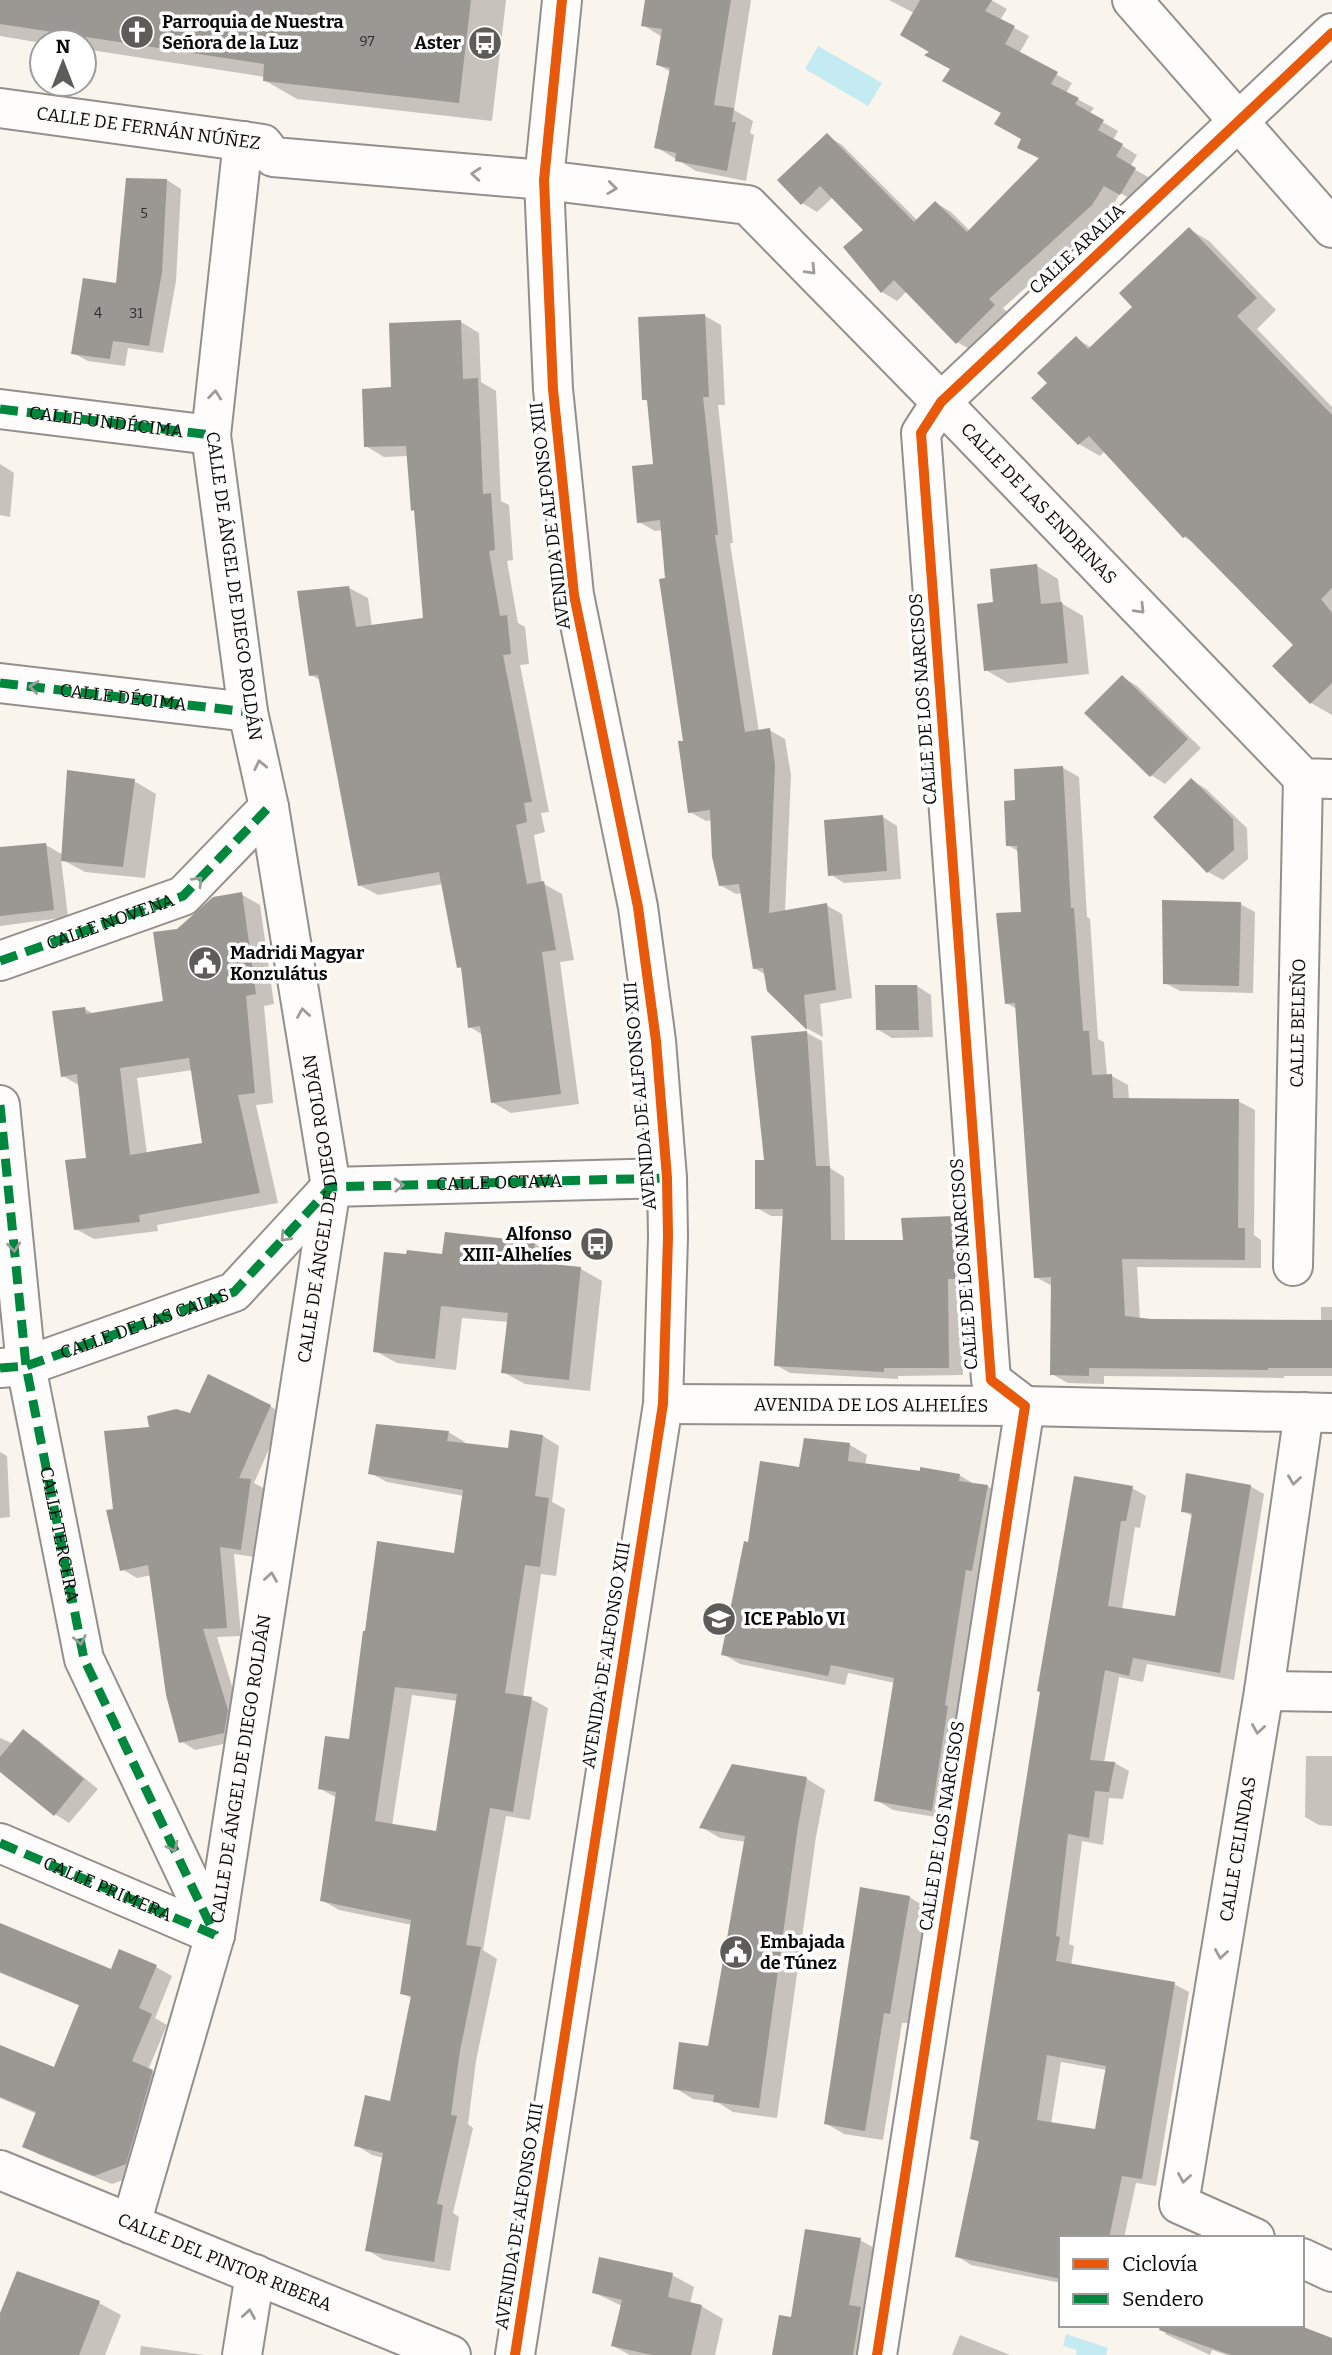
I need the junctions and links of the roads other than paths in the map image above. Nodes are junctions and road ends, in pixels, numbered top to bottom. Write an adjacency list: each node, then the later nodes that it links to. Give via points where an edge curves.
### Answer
1 (562, 0): 7 (street, AVENIDA DE ALFONSO XIII)
2 (1132, 0): 5 (street)
3 (1332, 33): 5 (street, CALLE ARALIA)
4 (0, 108): 6 (street, CALLE DE FERNÁN NÚÑEZ)
5 (1237, 122): 8 (street); 9 (street, CALLE ARALIA)
6 (243, 141): 7 (street, CALLE DE FERNÁN NÚÑEZ, one-way to 6, via 273,157 262,144); 11 (street, CALLE DE ÁNGEL DE DIEGO ROLDÁN, one-way to 6)
7 (544, 180): 9 (street, CALLE DE LAS ENDRINAS, one-way to 9, via 748,205); 18 (street, AVENIDA DE ALFONSO XIII, via 553,388 574,595 638,907 656,1041)
8 (1332, 228)
9 (941, 402): 14 (street, CALLE DE LAS ENDRINAS, one-way to 14); 23 (street, CALLE DE LOS NARCISOS, via 921,433 990,1380)
10 (0, 409): 11 (street, CALLE UNDÉCIMA)
11 (211, 435): 13 (street, CALLE DE ÁNGEL DE DIEGO ROLDÁN)
12 (0, 683): 13 (street, CALLE DÉCIMA, one-way to 12)
13 (248, 712): 15 (street, CALLE DE ÁNGEL DE DIEGO ROLDÁN, one-way to 13)
14 (1317, 779): 20 (street, CALLE BELEÑO)
15 (269, 807): 16 (street, CALLE NOVENA, one-way to 15, via 183,896); 19 (street, CALLE DE ÁNGEL DE DIEGO ROLDÁN, one-way to 15)
16 (0, 961)
17 (0, 1105): 21 (street, CALLE TERCERA, one-way to 21)
18 (667, 1178): 19 (street, CALLE OCTAVA, one-way to 18); 22 (street, AVENIDA DE ALFONSO XIII)
19 (331, 1187): 21 (street, CALLE DE LAS CALAS, one-way to 21, via 234,1292); 28 (street, CALLE DE ÁNGEL DE DIEGO ROLDÁN, one-way to 19)
20 (1293, 1266)
21 (13, 1367): 28 (street, CALLE TERCERA, one-way to 28, via 84,1659)
22 (663, 1404): 23 (street, AVENIDA DE LOS ALHELÍES); 37 (street, AVENIDA DE ALFONSO XIII)
23 (1025, 1406): 24 (street, AVENIDA DE LOS ALHELÍES); 38 (street, CALLE DE LOS NARCISOS)
24 (1318, 1413): 25 (street, CALLE CELINDAS, one-way to 25)
25 (1264, 1691): 26 (street); 31 (street, CALLE CELINDAS, one-way to 31, via 1179,2204)
26 (1332, 1692)
27 (0, 1843): 28 (street, CALLE PRIMERA)
28 (215, 1935): 30 (street, CALLE DE ÁNGEL DE DIEGO ROLDÁN)
29 (0, 2170): 30 (street, CALLE DEL PINTOR RIBERA)
30 (131, 2224): 34 (street, CALLE DEL PINTOR RIBERA)
31 (1251, 2236)
32 (1304, 2260): 33 (street)
33 (1332, 2272)
34 (255, 2274): 35 (street, one-way to 34); 36 (street, CALLE DEL PINTOR RIBERA)
35 (242, 2355)
36 (451, 2355)
37 (515, 2355)
38 (877, 2355)

